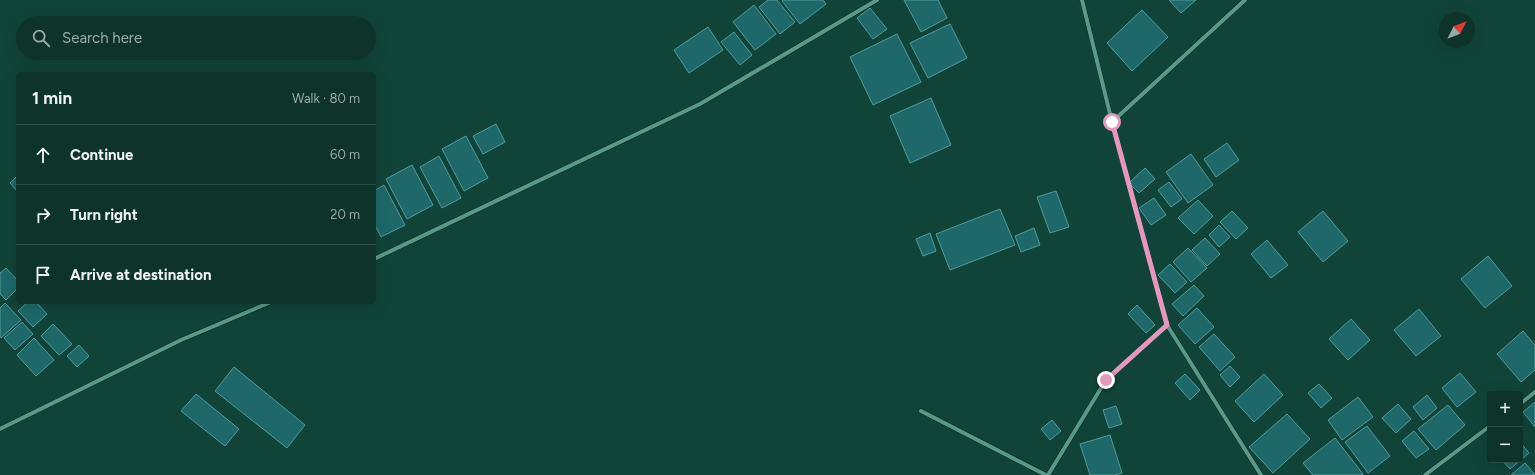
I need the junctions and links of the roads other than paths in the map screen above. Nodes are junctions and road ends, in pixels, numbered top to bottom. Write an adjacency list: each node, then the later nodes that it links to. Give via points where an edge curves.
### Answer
1 (877, 0): 4 (street)
2 (1082, 0): 5 (street)
3 (1245, 0): 5 (street)
4 (872, 1): 6 (street, via 700,104)
5 (1112, 122): 8 (street)
6 (376, 258)
7 (266, 304): 13 (street, via 181,340)
8 (1167, 325): 14 (street, via 1106,380); 15 (street)
9 (1535, 392): 10 (street)
10 (1523, 402)
11 (921, 411): 14 (street)
12 (1489, 427): 16 (street)
13 (0, 429)
14 (1047, 475)
15 (1261, 475)
16 (1425, 475)

